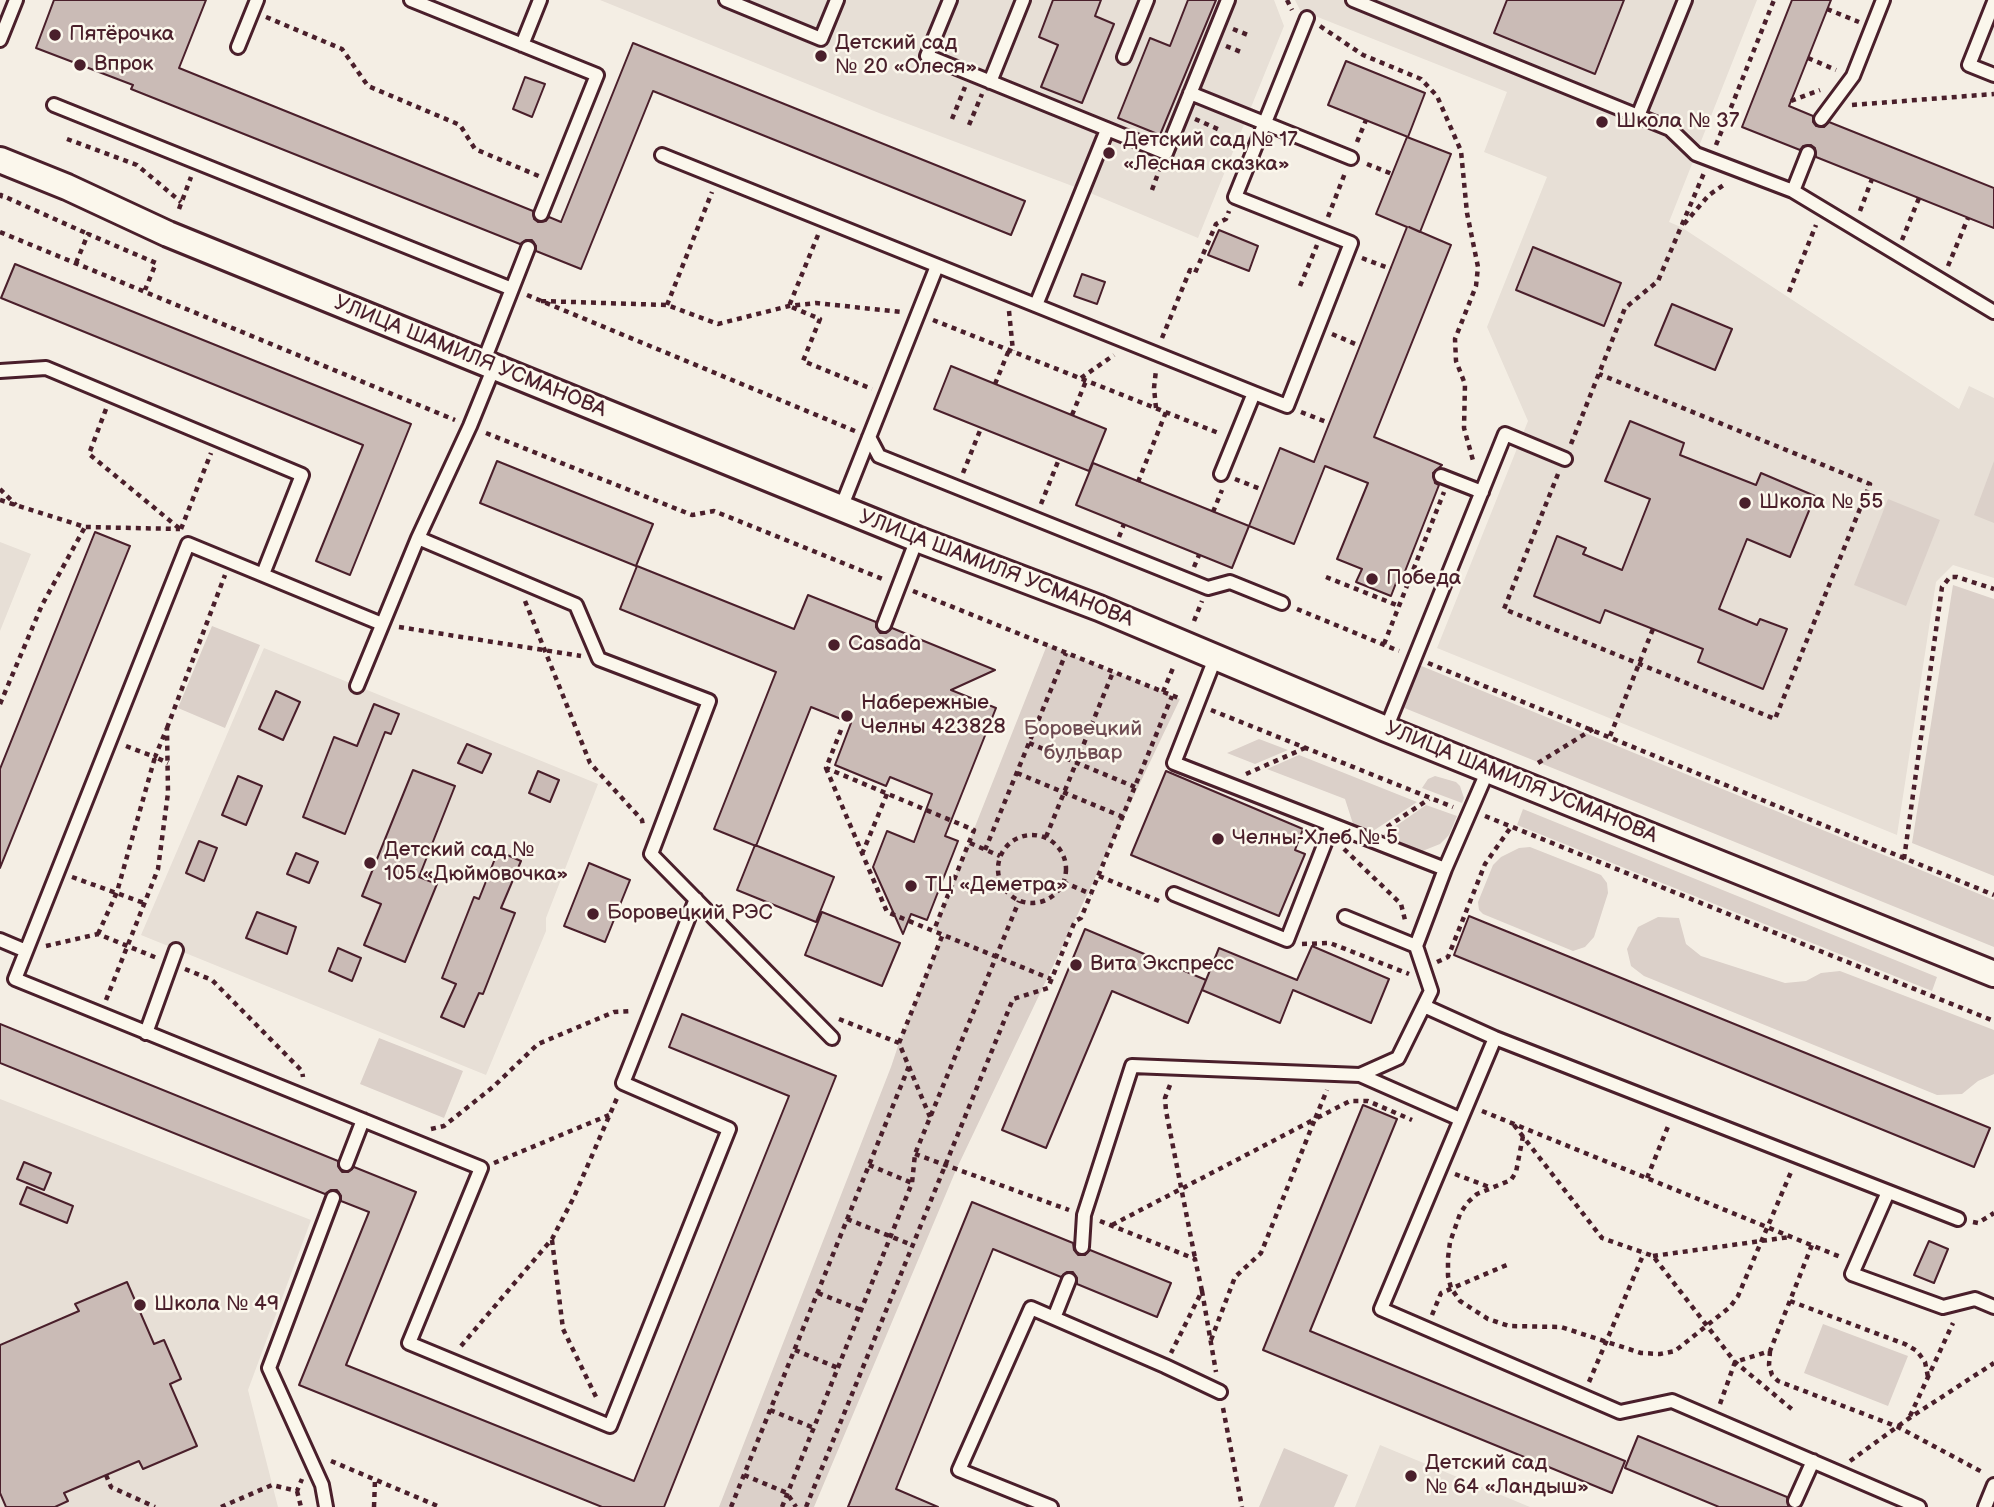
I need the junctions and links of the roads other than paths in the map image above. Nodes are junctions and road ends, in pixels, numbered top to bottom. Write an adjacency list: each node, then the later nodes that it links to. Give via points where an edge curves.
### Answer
1 (16, 0): 16 (lane)
2 (411, 0): 17 (lane)
3 (541, 0): 17 (lane)
4 (726, 0): 5 (lane, via 821,39)
5 (837, 0)
6 (950, 0): 21 (lane, via 927,57)
7 (1023, 0): 21 (lane)
8 (1147, 0): 19 (lane)
9 (1228, 0): 22 (lane)
10 (1353, 0): 24 (lane)
11 (1884, 0): 25 (lane, via 1853,76)
12 (1679, 2): 24 (lane)
13 (1994, 2): 20 (lane, via 1969,65)
14 (255, 6): 18 (lane)
15 (1307, 18): 26 (lane)
16 (0, 40)
17 (522, 45): 33 (lane, via 597,75)
18 (239, 47)
19 (1124, 57)
20 (1994, 75)
21 (989, 82): 27 (lane)
22 (1190, 93): 26 (lane); 27 (lane, via 1166,153)
23 (54, 105): 36 (lane)
24 (1638, 116): 32 (lane, via 1670,129 1696,154)
25 (1821, 119)
26 (1265, 123): 30 (lane); 41 (lane, via 1235,197 1351,243 1287,406)
27 (1107, 130): 37 (lane)
28 (1808, 153): 32 (lane)
29 (663, 155): 35 (lane)
30 (1351, 158)
31 (0, 160): 39 (street, УЛИЦА ШАМИЛЯ УСМАНОВА, via 142,224)
32 (1793, 191): 38 (lane)
33 (541, 214)
34 (528, 248): 36 (lane)
35 (937, 266): 37 (lane); 42 (lane)
36 (512, 289): 39 (lane)
37 (1036, 306): 41 (lane)
38 (1994, 312)
39 (489, 365): 47 (street, УЛИЦА ШАМИЛЯ УСМАНОВА); 48 (lane, via 470,426)
40 (0, 371): 50 (lane, via 46,368 302,475)
41 (1254, 393): 44 (lane)
42 (869, 437): 47 (lane); 51 (lane, via 879,456 1208,588 1230,582)
43 (1565, 459): 46 (lane, via 1505,435)
44 (1224, 475)
45 (1441, 476): 46 (lane)
46 (1482, 492): 56 (lane)
47 (841, 508): 49 (street, УЛИЦА ШАМИЛЯ УСМАНОВА)
48 (418, 538): 52 (lane); 61 (lane, via 576,605 599,659 709,701 651,853)
49 (918, 539): 53 (lane); 54 (street, УЛИЦА ШАМИЛЯ УСМАНОВА)
50 (263, 574): 52 (lane); 66 (lane, via 188,544)
51 (1282, 603)
52 (382, 624): 55 (lane)
53 (884, 625)
54 (1216, 656): 56 (street, УЛИЦА ШАМИЛЯ УСМАНОВА); 58 (lane, via 1174,763)
55 (357, 686)
56 (1386, 729): 57 (street, УЛИЦА ШАМИЛЯ УСМАНОВА)
57 (1488, 769): 59 (lane); 67 (street, УЛИЦА ШАМИЛЯ УСМАНОВА)
58 (1331, 829): 59 (lane); 60 (lane, via 1287,940)
59 (1445, 869): 64 (lane)
60 (1174, 894)
61 (696, 899): 70 (lane); 74 (lane, via 623,1083 729,1129 610,1426 409,1343 481,1168)
62 (1345, 917): 64 (lane)
63 (0, 940): 66 (lane)
64 (1416, 946): 68 (lane, via 1431,991)
65 (176, 950): 69 (lane)
66 (26, 951): 69 (lane, via 15,979)
67 (1994, 974)
68 (1424, 1006): 71 (lane); 72 (lane, via 1398,1058)
69 (146, 1033): 74 (lane)
70 (832, 1038)
71 (1494, 1038): 73 (lane); 76 (lane)
72 (1360, 1075): 73 (lane); 79 (lane, via 1132,1066 1084,1215)
73 (1460, 1119): 84 (lane, via 1381,1309 1620,1412 1672,1401)
74 (363, 1120): 75 (lane)
75 (346, 1164)
76 (1888, 1192): 78 (lane); 81 (lane, via 1852,1274 1942,1307 1975,1299)
77 (333, 1198): 87 (lane, via 269,1368 322,1485)
78 (1958, 1219)
79 (1082, 1247)
80 (1069, 1280): 82 (lane)
81 (1994, 1307)
82 (1054, 1318): 83 (lane); 88 (lane, via 1031,1308 959,1470)
83 (1220, 1392)
84 (1813, 1461): 86 (lane); 89 (lane)
85 (1994, 1485): 90 (lane)
86 (1795, 1501)
87 (326, 1507)
88 (1052, 1507)
89 (1919, 1507)
90 (1985, 1507)

